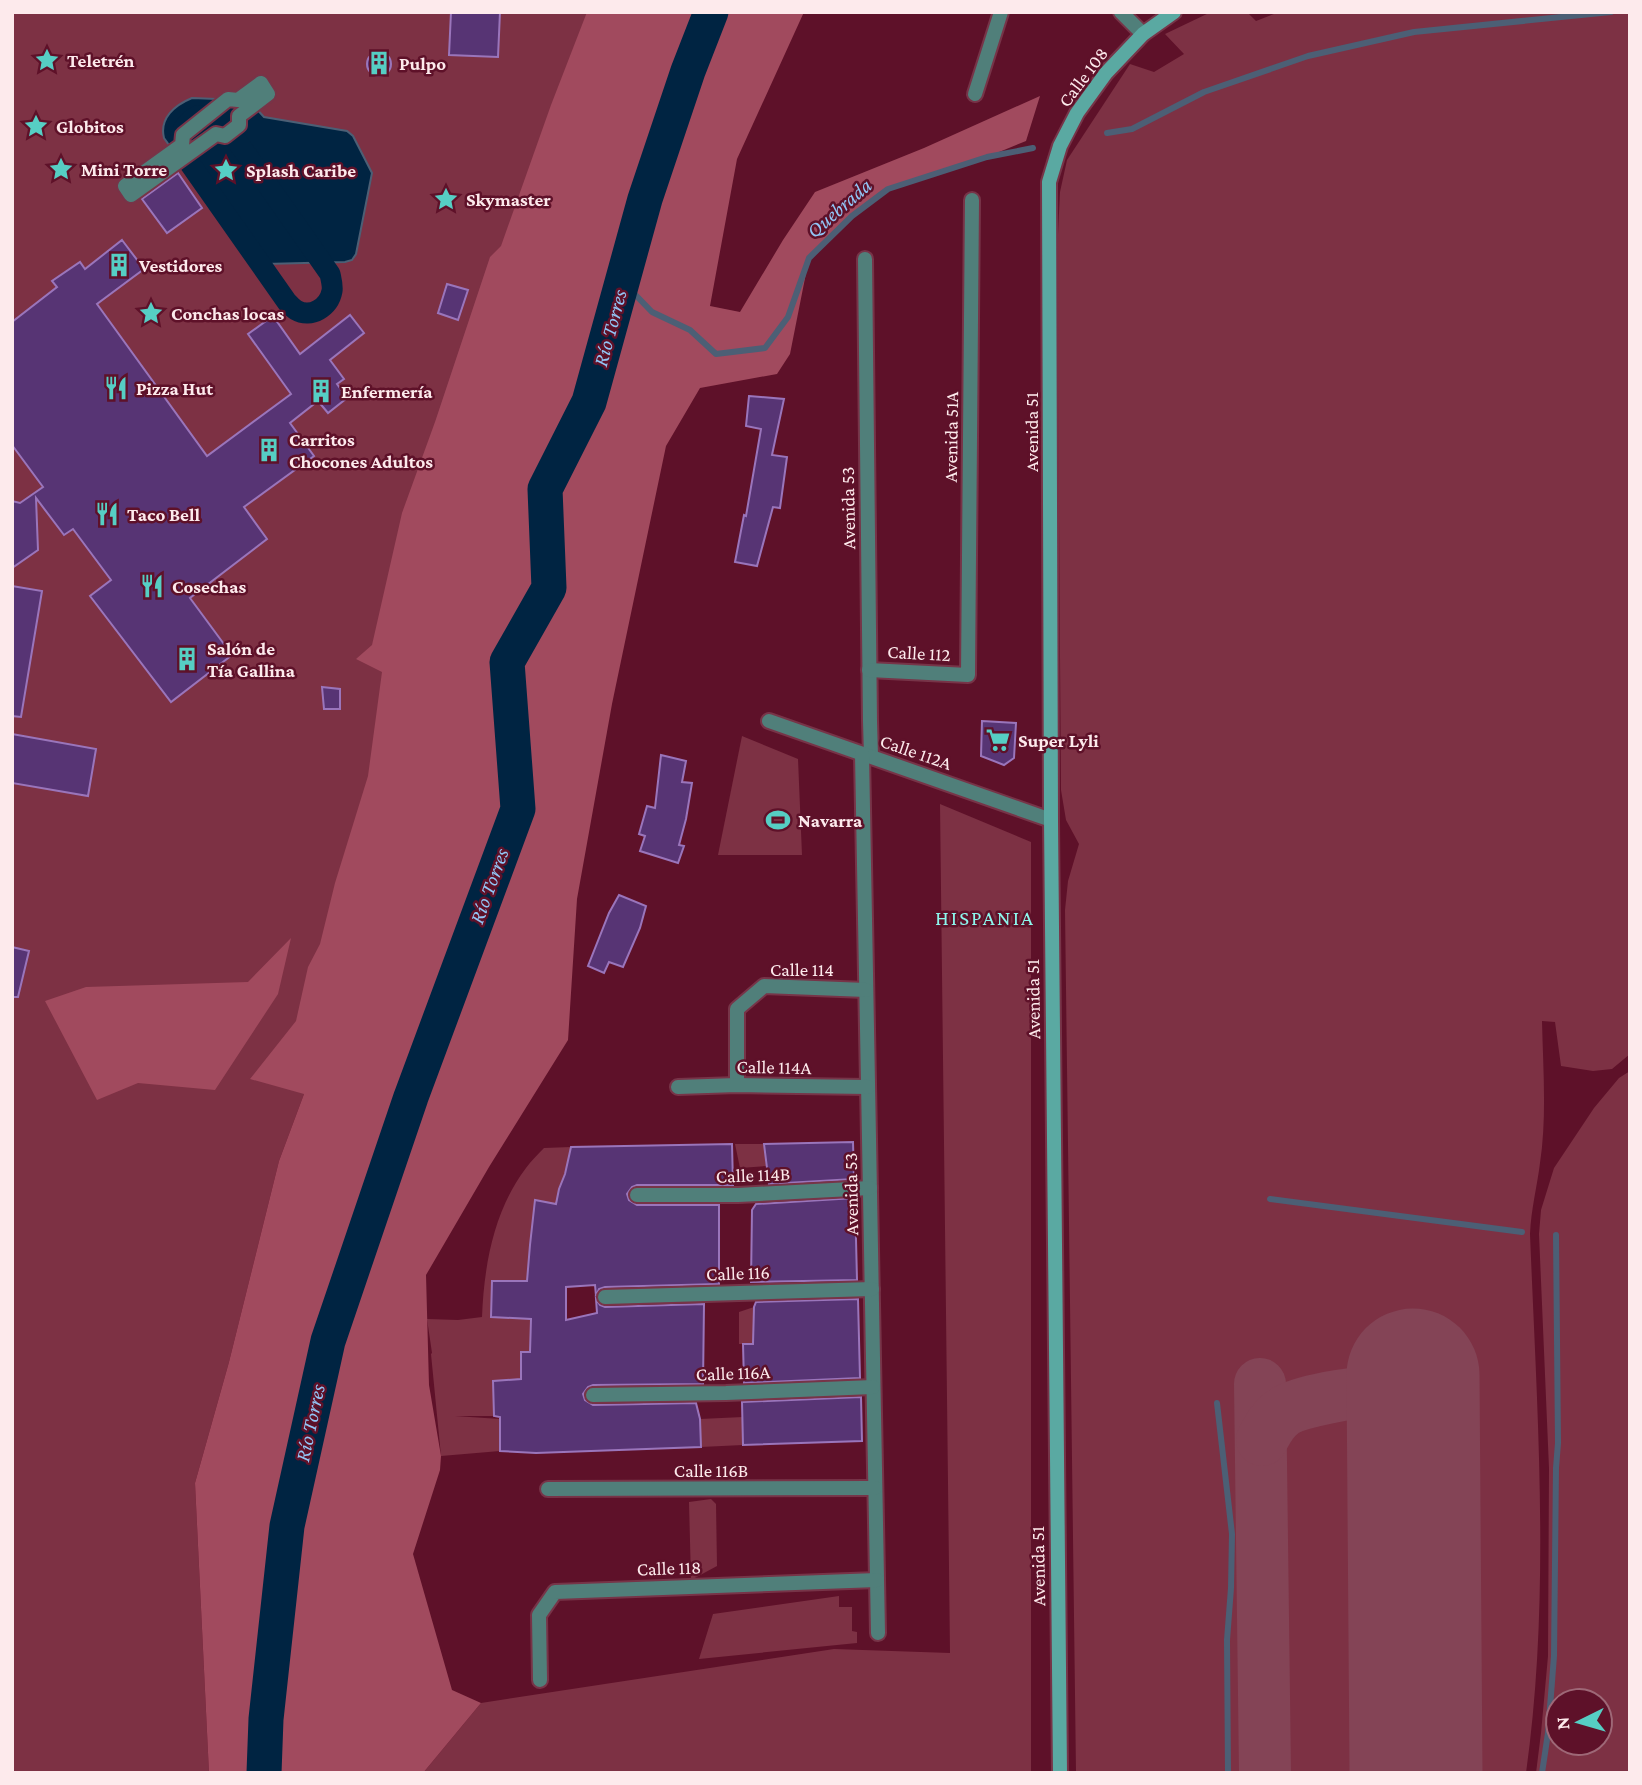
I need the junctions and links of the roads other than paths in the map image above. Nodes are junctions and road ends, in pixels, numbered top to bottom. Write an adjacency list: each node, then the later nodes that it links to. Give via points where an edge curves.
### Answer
1 (1001, 12): 6 (street)
2 (1121, 12): 4 (street)
3 (1174, 12): 4 (main road, Calle 108)
4 (1143, 34): 7 (main road, Calle 108, via 1077,113 1060,146)
5 (261, 83): 5 (street, via 238,100 228,99 183,135 182,145 125,186 131,195 216,134 225,136 239,125 239,116 268,94)
6 (975, 94)
7 (1049, 183): 14 (main road, Avenida 51)
8 (972, 200): 11 (street, Avenida 51A)
9 (865, 259): 10 (street, Avenida 53)
10 (869, 670): 11 (street, Calle 112); 13 (street, Avenida 53)
11 (968, 675)
12 (769, 721): 13 (street, Calle 112A)
13 (867, 755): 14 (street, Calle 112A); 15 (street, Avenida 53)
14 (1051, 820): 30 (main road, Avenida 51)
15 (866, 990): 16 (street, Calle 114, via 764,986 737,1009); 18 (street, Avenida 53)
16 (737, 1085): 17 (street, Calle 114A); 18 (street, Calle 114A)
17 (678, 1087)
18 (868, 1087): 19 (street, Avenida 53)
19 (870, 1188): 20 (street, Calle 114B); 21 (street, Avenida 53)
20 (638, 1195)
21 (872, 1289): 22 (street, Calle 116); 23 (street, Avenida 53)
22 (605, 1297)
23 (873, 1387): 24 (street, Calle 116A); 25 (street, Avenida 53)
24 (593, 1395)
25 (875, 1488): 26 (street, Calle 116B); 27 (street, Avenida 53)
26 (548, 1489)
27 (877, 1580): 28 (street, Avenida 53); 29 (street, Calle 118, via 555,1592 539,1615)
28 (878, 1633)
29 (540, 1680)
30 (1060, 1773)

